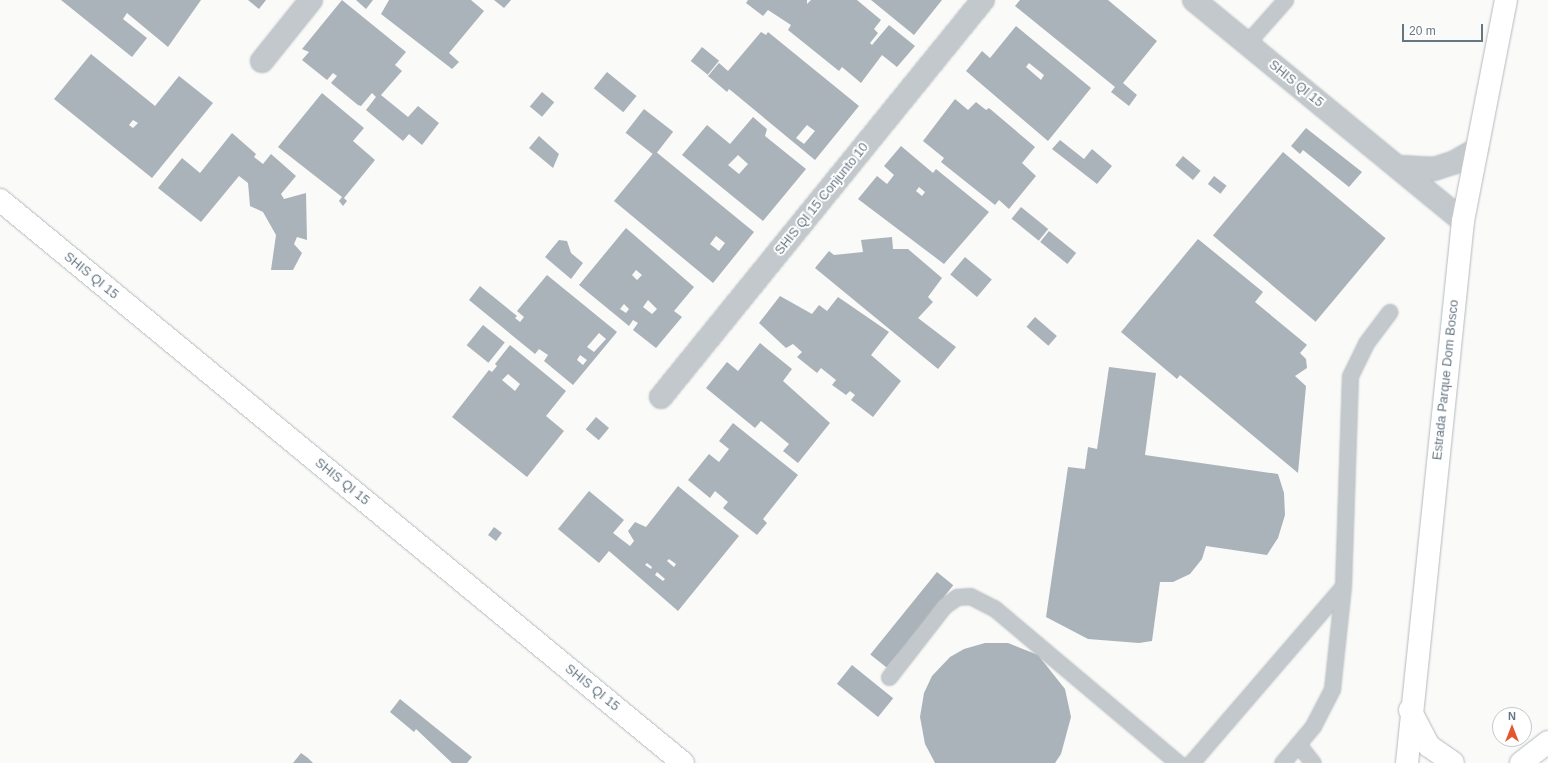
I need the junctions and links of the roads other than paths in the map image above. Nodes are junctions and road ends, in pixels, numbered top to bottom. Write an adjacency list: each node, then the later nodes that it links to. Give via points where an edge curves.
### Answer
1 (312, 0): 7 (street)
2 (983, 0): 13 (street, SHIS QI 15 Conjunto 10)
3 (1194, 0): 6 (street, SHIS QI 15)
4 (1285, 0): 6 (lane)
5 (1506, 0): 8 (main road, Estrada Parque Dom Bosco)
6 (1246, 44): 9 (street, SHIS QI 15)
7 (262, 61)
8 (1477, 150): 9 (street, via 1454,163 1434,169); 11 (main road, Estrada Parque Dom Bosco)
9 (1400, 167): 11 (street, SHIS QI 15)
10 (2, 206): 19 (main road, SHIS QI 15)
11 (1463, 221): 16 (main road, Estrada Parque Dom Bosco)
12 (1389, 312): 14 (lane, via 1366,343 1350,376)
13 (661, 397)
14 (1343, 586): 18 (lane, via 1332,689); 21 (lane)
15 (889, 677): 20 (lane, via 944,606 957,597 970,596 994,608)
16 (1410, 709): 24 (main road, Estrada Parque Dom Bosco); 25 (main road, via 1429,746)
17 (1548, 742): 26 (main road)
18 (1298, 744): 22 (lane); 23 (lane)
19 (683, 763)
20 (1178, 763)
21 (1191, 763)
22 (1282, 763)
23 (1313, 763)
24 (1407, 763)
25 (1453, 763)
26 (1521, 763)

